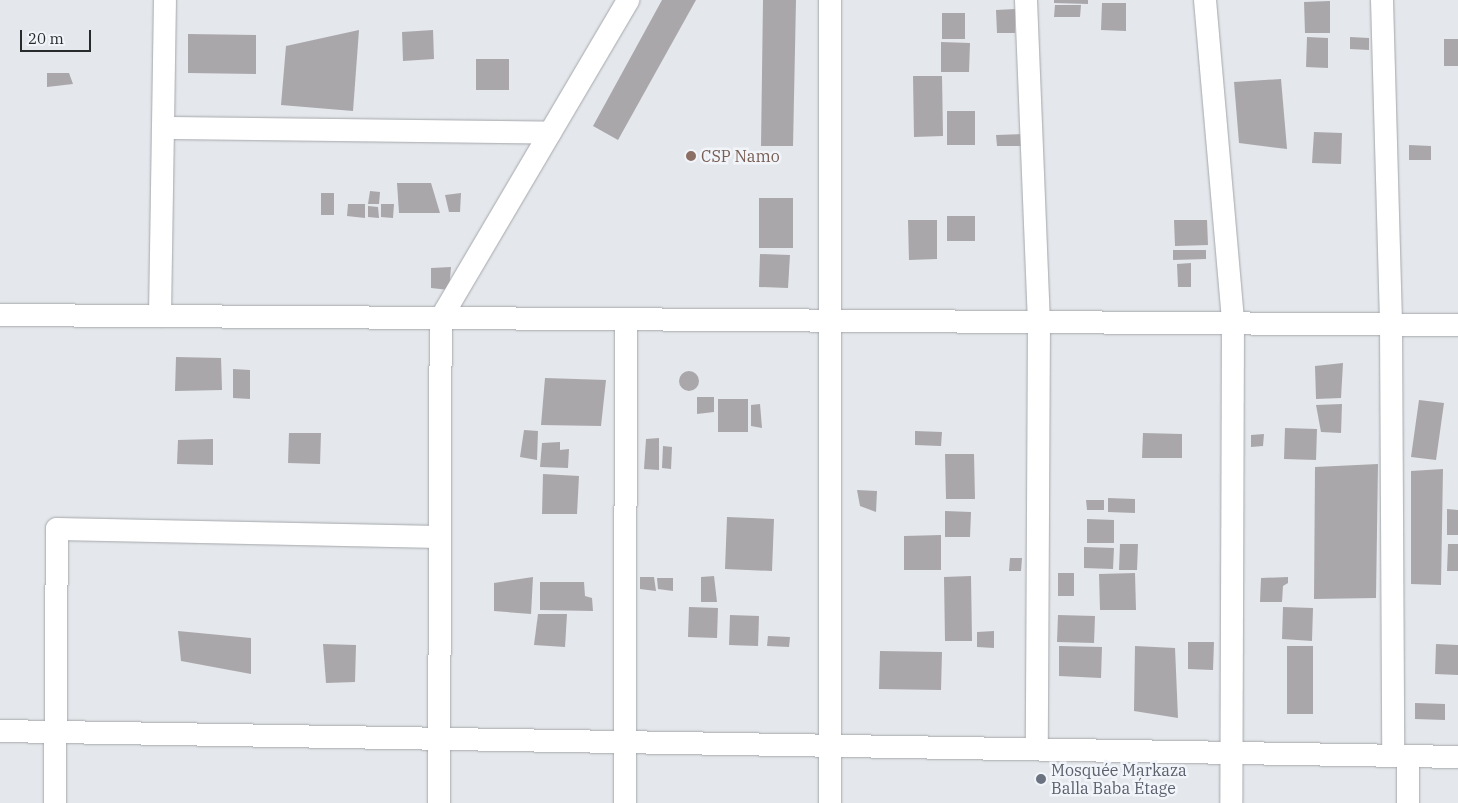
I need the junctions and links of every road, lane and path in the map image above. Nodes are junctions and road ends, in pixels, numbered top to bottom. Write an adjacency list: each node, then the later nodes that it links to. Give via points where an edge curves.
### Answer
1 (165, 0): 7 (street)
2 (628, 0): 8 (street)
3 (830, 0): 13 (street)
4 (1026, 0): 14 (street)
5 (1205, 0): 15 (street)
6 (1382, 0): 16 (street)
7 (163, 128): 8 (street); 10 (street)
8 (550, 133): 11 (street)
9 (0, 315): 10 (street)
10 (160, 316): 11 (street)
11 (441, 318): 12 (street); 18 (street)
12 (626, 319): 13 (street); 22 (street)
13 (830, 320): 14 (street); 23 (street)
14 (1040, 322): 15 (street); 24 (street)
15 (1233, 323): 16 (street); 25 (street)
16 (1391, 324): 17 (street); 26 (street)
17 (1458, 325)
18 (440, 537): 20 (street, via 57,529); 21 (street)
19 (0, 731): 20 (street)
20 (56, 732): 21 (street); 28 (street)
21 (439, 738): 22 (street); 29 (street)
22 (625, 742): 23 (street); 30 (street)
23 (830, 745): 24 (street); 31 (street)
24 (1037, 748): 25 (street)
25 (1231, 753): 26 (street); 32 (street)
26 (1400, 756): 27 (street); 33 (street)
27 (1458, 757)
28 (55, 803)
29 (439, 803)
30 (625, 803)
31 (830, 803)
32 (1231, 803)
33 (1408, 803)

